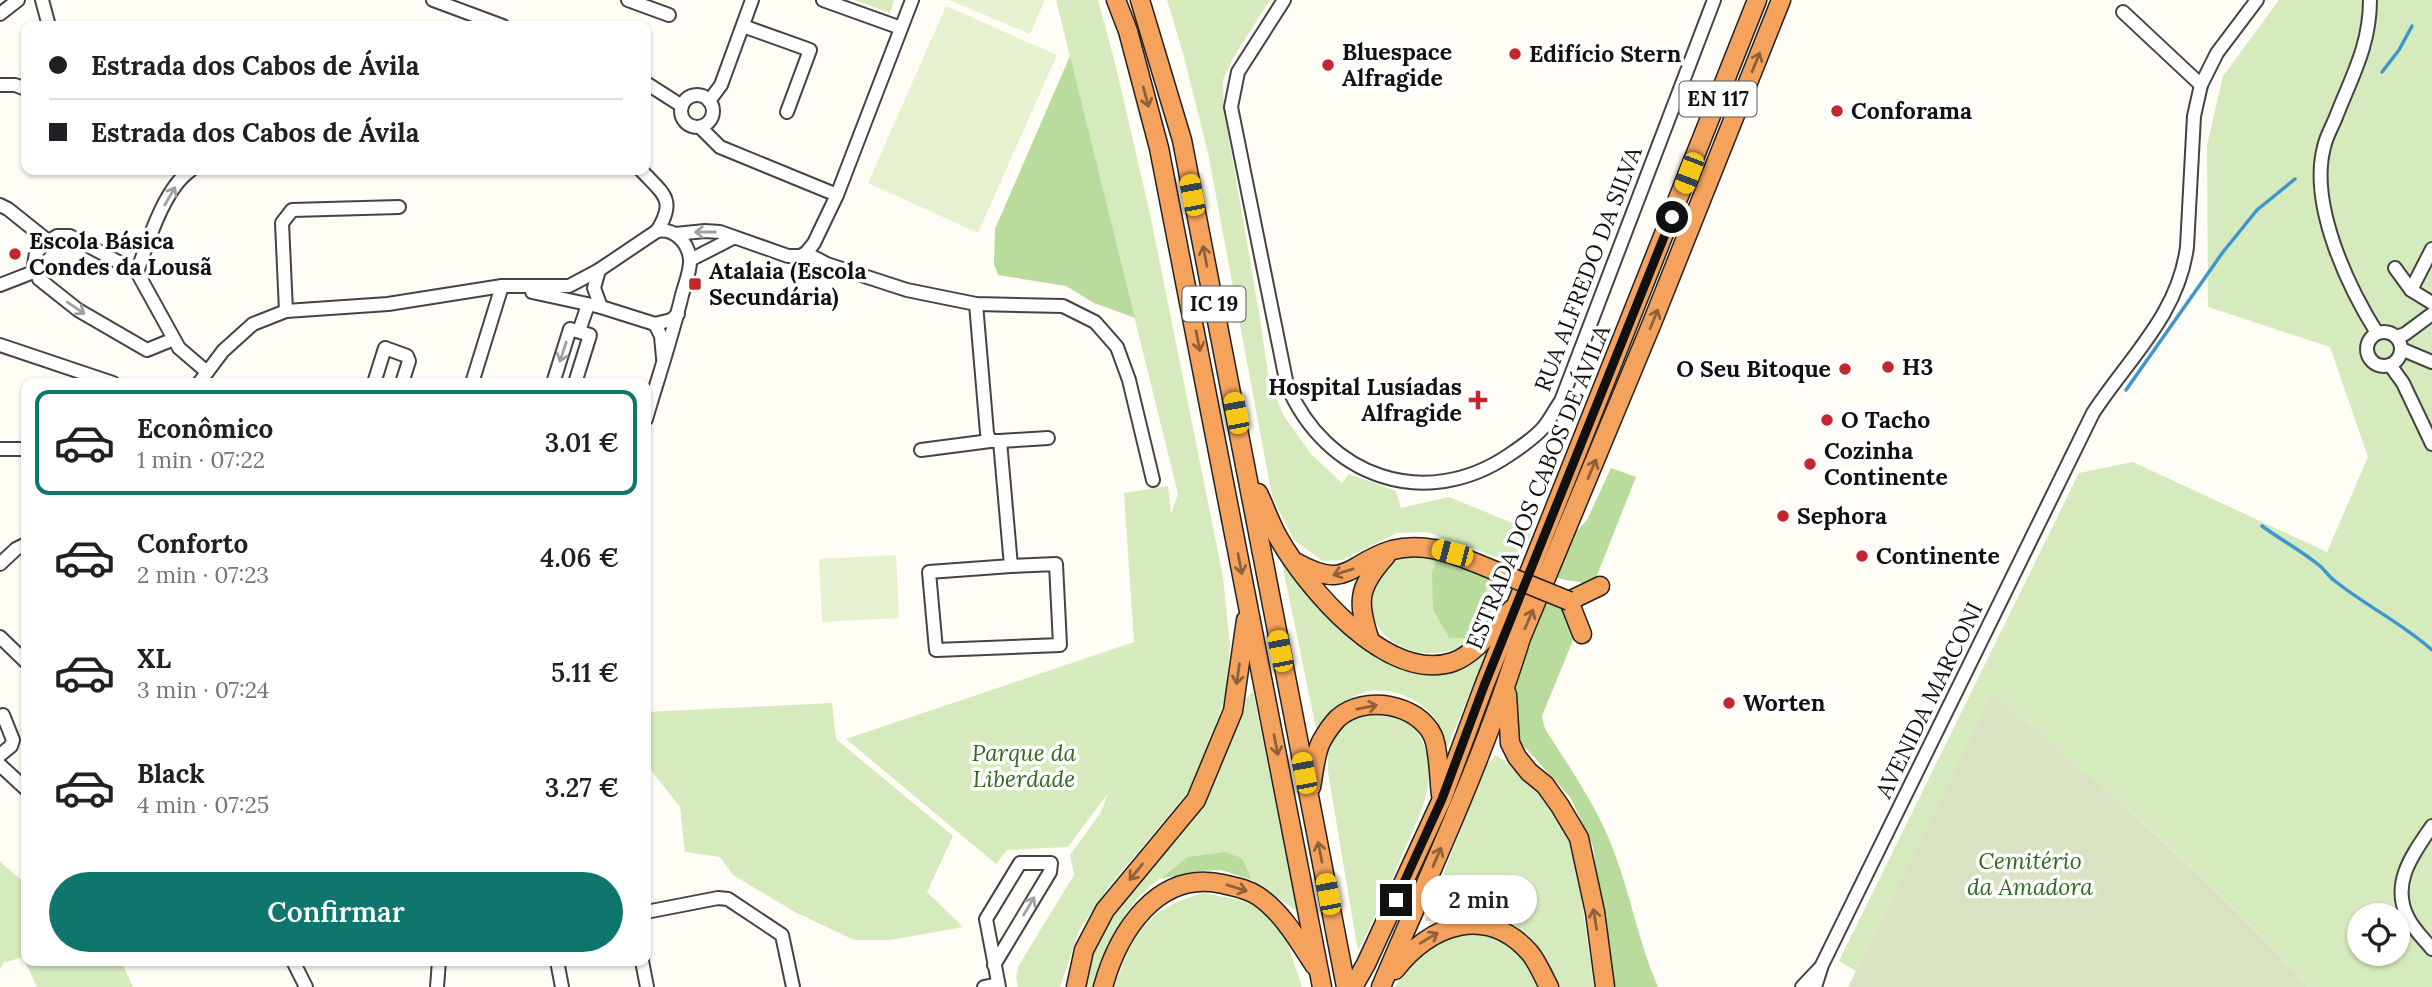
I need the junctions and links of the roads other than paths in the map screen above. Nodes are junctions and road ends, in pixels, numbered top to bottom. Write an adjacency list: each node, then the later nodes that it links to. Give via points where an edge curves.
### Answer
1 (18, 0): 18 (street)
2 (42, 0): 20 (street)
3 (433, 0): 16 (street)
4 (628, 0): 19 (street)
5 (751, 0): 22 (street)
6 (823, 0): 23 (street)
7 (912, 0): 23 (street)
8 (1116, 0): 90 (highway, IC 19, one-way to 90, via 1159,148)
9 (1140, 0): 80 (highway, IC 19, one-way to 9, via 1181,140)
10 (1284, 0): 11 (street, RUA ALFREDO DA SILVA, via 1238,72 1231,107 1287,385 1307,423 1345,459 1380,476 1427,483 1454,480 1496,464 1544,427 1561,401)
11 (1714, 0)
12 (1757, 0): 88 (highway, ESTRADA DOS CABOS DE ÁVILA / EN 117)
13 (1781, 0): 96 (highway, ESTRADA DOS CABOS DE ÁVILA / EN 117, one-way to 13, via 1521,638)
14 (2257, 0): 25 (street, AVENIDA MARCONI, via 2217,53)
15 (2370, 0): 59 (street, via 2367,42 2323,147 2321,195 2329,234)
16 (469, 6): 21 (street)
17 (2123, 12): 25 (street)
18 (0, 14)
19 (668, 15)
20 (48, 21)
21 (494, 21)
22 (743, 26): 28 (street, via 721,85); 30 (street, via 810,50)
23 (901, 29): 34 (street)
24 (0, 85): 27 (street)
25 (2201, 85): 107 (street, AVENIDA MARCONI, via 2194,116 2186,256 2174,299 2093,413)
26 (651, 86): 29 (street)
27 (21, 87)
28 (709, 101): 29 (street, via 694,95); 31 (street, via 712,117)
29 (682, 106): 31 (street, via 681,116 687,124)
30 (787, 112)
31 (700, 127): 34 (street, via 720,147)
32 (186, 175): 47 (street, one-way to 32, via 167,198)
33 (645, 175): 37 (street, via 667,204 668,212)
34 (837, 195): 42 (street)
35 (0, 205): 40 (street)
36 (400, 206): 54 (street, via 292,210 282,223)
37 (657, 231): 38 (street); 45 (street)
38 (675, 234): 39 (street, one-way to 38, via 705,231); 43 (street)
39 (733, 237): 42 (street, via 788,256); 43 (street)
40 (48, 241): 46 (street, via 36,253); 47 (street, via 70,236)
41 (2432, 249): 50 (street)
42 (806, 253): 52 (street, via 907,290)
43 (690, 260): 56 (street)
44 (2395, 268): 50 (street)
45 (599, 270): 49 (street, via 569,286); 53 (street)
46 (36, 271): 48 (street); 60 (street, one-way to 60, via 55,294 138,346 147,350)
47 (137, 272): 60 (street)
48 (0, 285)
49 (502, 286): 53 (street); 54 (street, via 388,304); 70 (street)
50 (2411, 290): 51 (street)
51 (2432, 303)
52 (976, 304): 75 (street, via 985,415); 81 (street, via 1063,306 1095,321 1117,347)
53 (595, 306): 57 (street); 58 (street)
54 (286, 311): 67 (street, via 253,324 223,351)
55 (2432, 313): 61 (street)
56 (677, 314): 57 (street); 63 (street)
57 (655, 324): 63 (street)
58 (579, 331): 71 (street, one-way to 71, via 570,329); 72 (street, via 590,335)
59 (2377, 333): 61 (street, via 2387,332); 65 (street, via 2369,339 2370,360)
60 (174, 339): 67 (street)
61 (2398, 343): 64 (street); 65 (street, via 2398,358)
62 (0, 345): 66 (street)
63 (663, 362): 73 (street)
64 (2432, 362)
65 (2390, 365): 76 (street)
66 (98, 378)
67 (203, 378)
68 (376, 378): 69 (street, via 385,348 407,356)
69 (404, 378)
70 (474, 378)
71 (554, 378)
72 (577, 378)
73 (651, 402)
74 (1048, 438): 75 (street)
75 (995, 441): 79 (street); 86 (street)
76 (2432, 444)
77 (0, 449): 78 (street)
78 (21, 450)
79 (921, 450)
80 (1247, 467): 84 (highway); 101 (highway, IC 19)
81 (1153, 480)
82 (21, 546): 85 (street)
83 (1391, 551): 84 (highway, one-way to 84, via 1334,576 1317,574); 89 (highway, bridge, via 1430,548); 94 (highway, via 1362,590 1361,613)
84 (1294, 562): 94 (highway, via 1324,601)
85 (0, 564)
86 (1011, 566): 86 (street, via 1056,564 1060,645 936,650 929,572)
87 (1600, 586): 89 (highway)
88 (1520, 600): 94 (highway, via 1473,649 1439,666 1414,663); 102 (highway, ESTRADA DOS CABOS DE ÁVILA / EN 117)
89 (1569, 601): 92 (highway)
90 (1248, 606): 112 (highway, IC 19, one-way to 112); 120 (highway, one-way to 120, via 1233,711 1196,800 1105,910 1084,950)
91 (0, 628): 93 (street)
92 (1582, 634)
93 (5, 640): 95 (street)
94 (1370, 641)
95 (21, 657)
96 (1507, 683): 124 (highway, ESTRADA DOS CABOS DE ÁVILA / EN 117, one-way to 96); 126 (highway, one-way to 96, via 1579,838 1545,785 1529,772 1510,743)
97 (3, 715): 98 (street, via 13,740)
98 (0, 755)
99 (0, 765): 100 (street)
100 (21, 784)
101 (1309, 797): 102 (highway, one-way to 102, via 1321,741 1338,718 1351,710 1379,705 1392,706 1424,723 1434,738); 122 (highway, IC 19, one-way to 101)
102 (1442, 799): 123 (highway, ESTRADA DOS CABOS DE ÁVILA / EN 117)
103 (2432, 826): 105 (street, via 2404,871 2401,895 2408,919)
104 (651, 911): 118 (street, via 728,899 782,935)
105 (2432, 949)
106 (994, 965): 106 (street, one-way to 106, via 1050,872 1051,863 1020,863 986,919); 113 (street)
107 (1822, 965): 127 (street, AVENIDA MARCONI); 128 (street, AVENIDA MARCONI)
108 (296, 966): 114 (street)
109 (439, 966): 115 (street)
110 (558, 966): 116 (street)
111 (643, 966): 117 (street)
112 (1321, 980): 121 (highway, one-way to 112, via 1120,940 1153,900 1182,886 1214,882 1258,895 1278,913)
113 (998, 986): 119 (street)
114 (306, 987)
115 (437, 987)
116 (562, 987)
117 (647, 987)
118 (793, 987)
119 (984, 987)
120 (1076, 987)
121 (1103, 987)
122 (1346, 987)
123 (1353, 987)
124 (1382, 987): 125 (highway, one-way to 125, via 1404,958 1431,935 1478,924 1493,927 1531,954)
125 (1549, 987)
126 (1605, 987)
127 (1802, 987)
128 (1815, 987)

